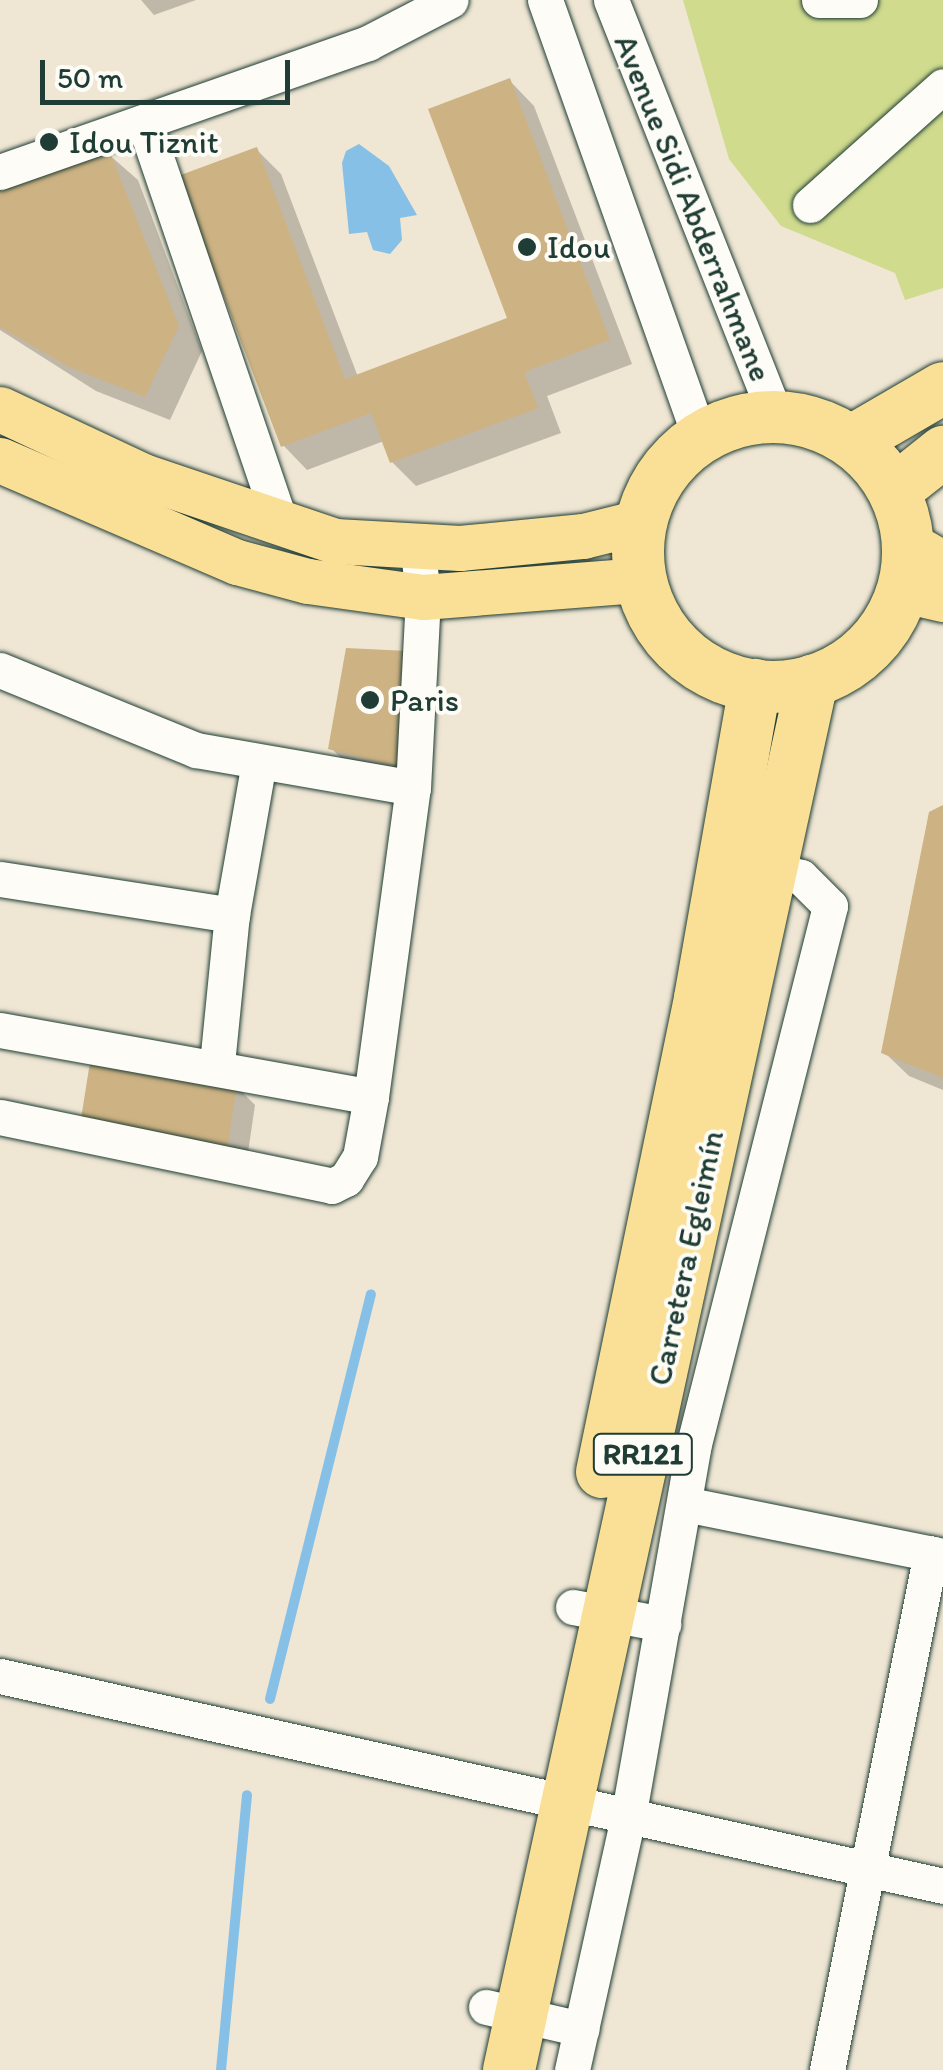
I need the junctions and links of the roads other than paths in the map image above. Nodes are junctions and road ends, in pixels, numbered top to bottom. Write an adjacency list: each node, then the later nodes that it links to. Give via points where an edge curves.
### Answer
1 (452, 0): 7 (street, via 368,43)
2 (544, 0): 13 (street, Avenue Sidi Abderrahmane)
3 (611, 0): 12 (street, Avenue Sidi Abderrahmane)
4 (820, 0): 5 (street)
5 (860, 0)
6 (943, 86): 9 (street)
7 (144, 122): 8 (street); 19 (street)
8 (0, 172)
9 (810, 205)
10 (943, 388): 14 (highway)
11 (0, 409): 19 (main road, via 78,450)
12 (776, 416): 13 (highway, via 736,421); 14 (highway, via 816,423)
13 (700, 438): 18 (highway, via 672,460)
14 (852, 440): 17 (highway)
15 (943, 452): 17 (highway)
16 (0, 460): 23 (main road, via 237,562 308,581)
17 (894, 490): 21 (highway)
18 (640, 522): 20 (main road, via 583,536); 22 (highway)
19 (282, 527): 20 (main road)
20 (418, 550): 23 (street)
21 (925, 574): 25 (highway, via 870,647)
22 (640, 580): 23 (main road); 26 (highway, via 672,642 710,671)
23 (423, 597): 28 (street)
24 (0, 670): 27 (street, via 196,750)
25 (812, 682): 26 (highway); 29 (highway, Carretera Egleimín / RR121)
26 (755, 686): 32 (highway, Carretera Egleimín / RR121)
27 (259, 762): 28 (street); 31 (street)
28 (413, 788): 36 (street)
29 (770, 869): 32 (highway, Carretera Egleimín / RR121); 33 (street, via 801,877 830,906)
30 (0, 879): 31 (street)
31 (232, 915): 35 (street)
32 (720, 1003): 33 (street); 38 (highway, Carretera Egleimín / RR121)
33 (800, 1021): 38 (street)
34 (0, 1030): 35 (street)
35 (217, 1064): 36 (street)
36 (371, 1097): 37 (street, via 360,1157 346,1179 332,1186)
37 (0, 1117)
38 (650, 1438): 39 (street); 41 (highway, Carretera Egleimín / RR121)
39 (686, 1504): 40 (street); 42 (street)
40 (937, 1555): 46 (street)
41 (591, 1611): 42 (street); 44 (highway, Carretera Egleimín / RR121)
42 (663, 1624): 45 (street)
43 (0, 1676): 44 (street)
44 (550, 1801): 45 (street); 48 (highway, Carretera Egleimín / RR121)
45 (628, 1818): 46 (street); 49 (street)
46 (870, 1870): 47 (street); 53 (street)
47 (943, 1886)
48 (504, 2012): 49 (street); 50 (highway, Carretera Egleimín / RR121); 51 (highway, Carretera Egleimín / RR121)
49 (581, 2029): 52 (street)
50 (472, 2070)
51 (509, 2070)
52 (572, 2070)
53 (826, 2070)

